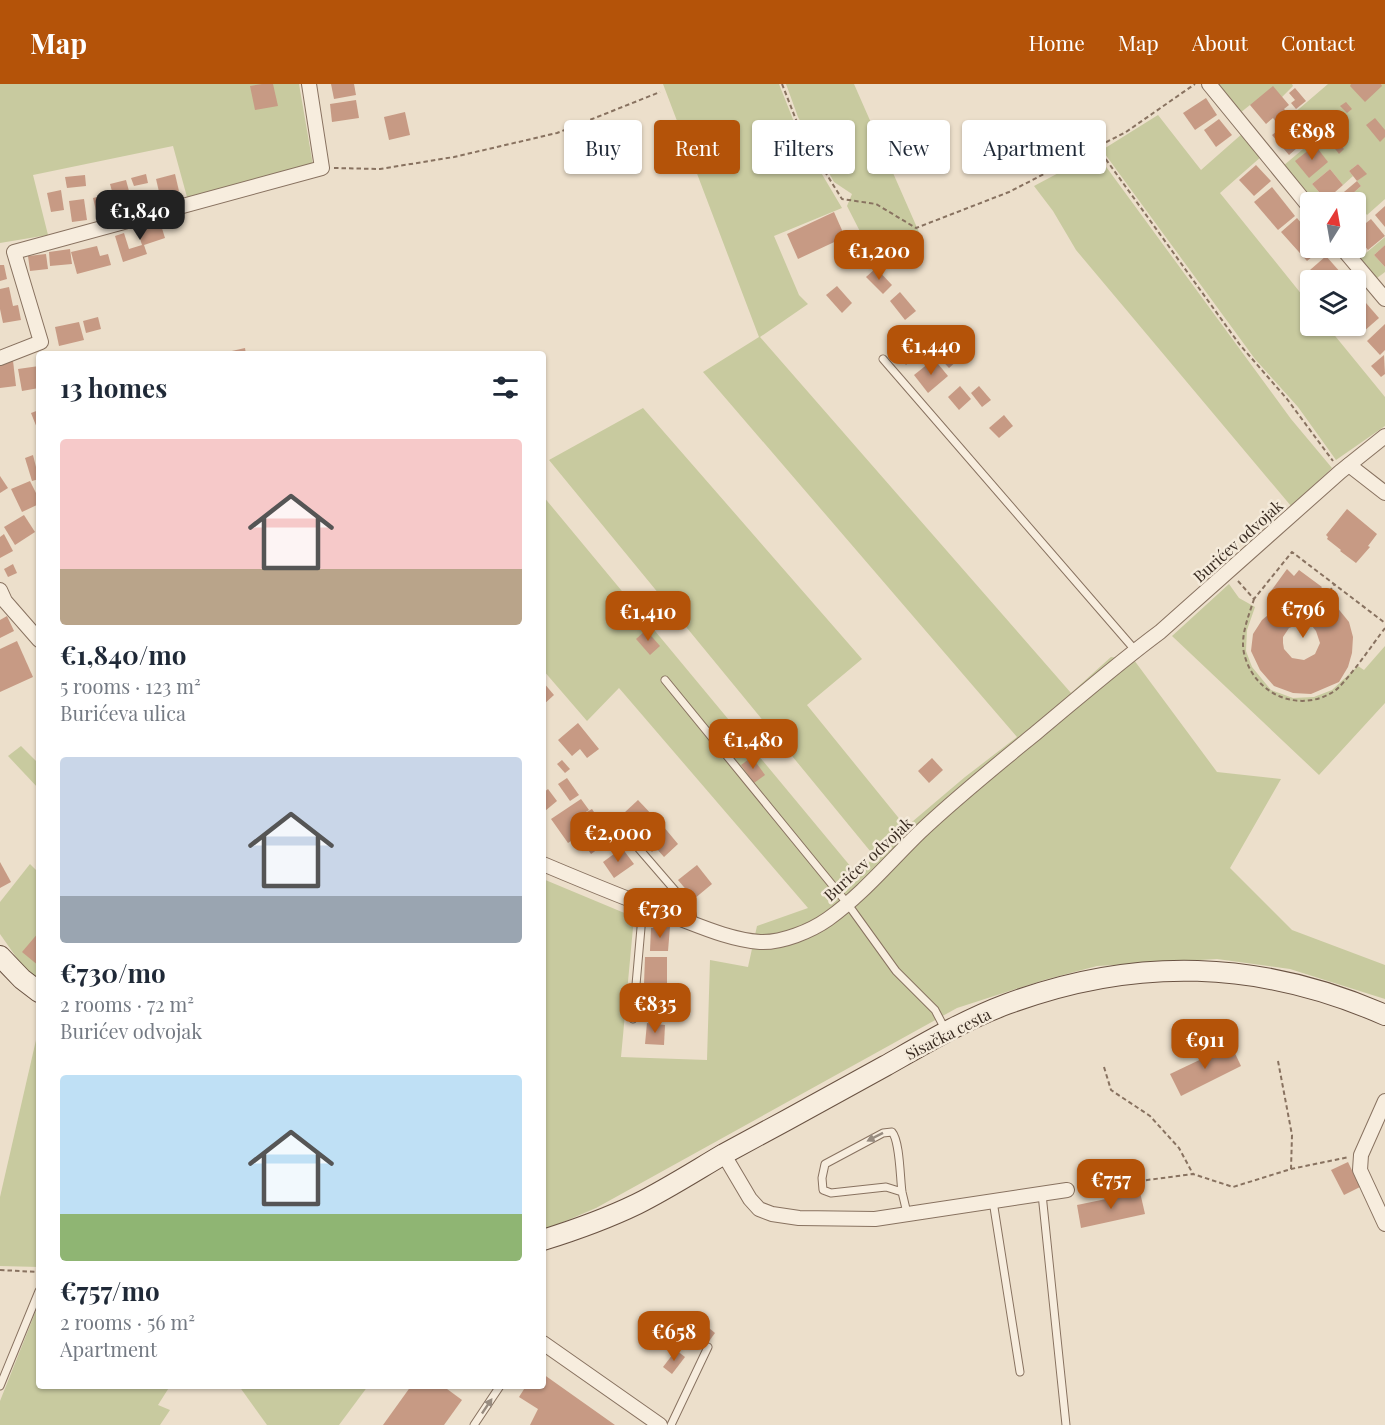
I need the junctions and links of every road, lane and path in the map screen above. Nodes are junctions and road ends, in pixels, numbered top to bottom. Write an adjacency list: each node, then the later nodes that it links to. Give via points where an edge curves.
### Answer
1 (309, 84): 8 (street)
2 (782, 84): 9 (path, via 802,135 842,198 876,204 916,228)
3 (1195, 84): 6 (path)
4 (1209, 84): 10 (street)
5 (660, 92): 8 (path, via 556,133 454,157 380,169)
6 (1106, 142)
7 (1106, 159): 19 (path, via 1240,345)
8 (322, 168): 11 (street)
9 (1044, 174)
10 (1300, 196)
11 (14, 252): 12 (street); 15 (street)
12 (0, 253)
13 (1350, 258): 14 (street)
14 (1385, 299)
15 (43, 348): 16 (street)
16 (0, 358)
17 (883, 359): 29 (lane)
18 (1385, 436): 19 (street, Burićev odvojak)
19 (1345, 468): 20 (street); 21 (street, Burićev odvojak)
20 (1385, 493)
21 (1230, 571): 25 (path); 29 (street, Burićev odvojak)
22 (1335, 585): 24 (path); 25 (path, via 1292,552); 26 (path)
23 (0, 590): 28 (street)
24 (1325, 598)
25 (1254, 599): 27 (path, via 1244,651 1258,683 1287,700 1305,701 1336,691)
26 (1385, 623)
27 (1385, 628)
28 (36, 637)
29 (1135, 650): 33 (street, Burićev odvojak, via 921,831)
30 (665, 680): 33 (lane)
31 (615, 821): 35 (lane, via 692,909)
32 (546, 865): 34 (street, Burićev odvojak)
33 (847, 903): 35 (street, Burićev odvojak, via 827,920 770,941 733,937); 40 (lane, via 896,971 935,1010)
34 (643, 905): 35 (street, Burićev odvojak); 39 (lane)
35 (694, 924)
36 (0, 956): 37 (main road)
37 (36, 990)
38 (1385, 1015): 40 (main road, Sisačka cesta, via 1319,989 1271,978 1185,970 1098,979 1007,1004)
39 (633, 1018)
40 (947, 1032): 44 (main road, Sisačka cesta)
41 (1278, 1061): 46 (path, via 1292,1136)
42 (1104, 1067): 47 (path, via 1111,1090 1150,1116 1179,1148)
43 (1385, 1101): 45 (street)
44 (724, 1155): 52 (street, via 750,1199 759,1209 772,1214 875,1219); 54 (main road, Sisačka cesta, via 637,1204)
45 (1361, 1155): 46 (path); 53 (street, via 1360,1170)
46 (1291, 1169): 47 (path, via 1233,1187)
47 (1193, 1174): 48 (path)
48 (1067, 1190): 50 (street)
49 (902, 1192): 49 (lane, one-way to 49, via 896,1136 892,1132 825,1164 824,1190 831,1193 886,1187); 52 (lane)
50 (1042, 1194): 51 (street); 66 (lane)
51 (993, 1201): 52 (street); 60 (lane)
52 (907, 1213)
53 (1385, 1224)
54 (546, 1239)
55 (0, 1270): 56 (path)
56 (36, 1272)
57 (36, 1298): 61 (lane)
58 (546, 1344): 64 (street)
59 (708, 1347): 65 (lane)
60 (1020, 1372)
61 (0, 1386)
62 (498, 1389): 63 (lane, one-way to 62)
63 (474, 1425)
64 (660, 1425)
65 (671, 1425)
66 (1066, 1425)

